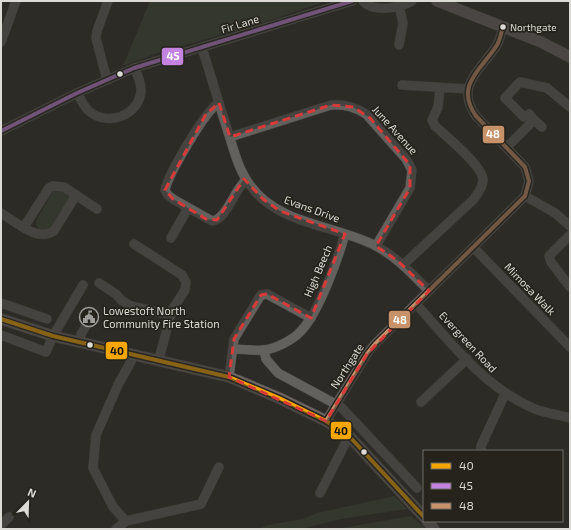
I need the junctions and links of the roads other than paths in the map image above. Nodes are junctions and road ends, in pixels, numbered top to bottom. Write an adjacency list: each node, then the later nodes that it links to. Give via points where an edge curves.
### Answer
1 (16, 1): 9 (street)
2 (108, 1): 14 (street, via 96,38)
3 (352, 1): 11 (street, Fir Lane)
4 (363, 1): 7 (street, via 371,7 378,8)
5 (412, 1): 7 (street)
6 (437, 1): 8 (main road)
7 (399, 6): 10 (street, via 403,23)
8 (503, 27): 12 (main road); 17 (street, via 497,44 473,75)
9 (1, 42)
10 (399, 45)
11 (202, 48): 13 (street, Fir Lane); 19 (street, Evans Drive)
12 (570, 57)
13 (134, 68): 14 (street, Fir Lane); 18 (street, via 140,83 140,96 133,108 121,117 96,116 84,106)
14 (107, 80): 18 (street, Fir Lane)
15 (402, 85): 16 (street)
16 (440, 88): 17 (street); 40 (street, via 438,107 432,120 478,168 483,179 474,199)
17 (468, 89): 25 (street, via 471,109)
18 (77, 93): 23 (street, Fir Lane)
19 (219, 103): 24 (street, Evans Drive); 29 (street, via 206,114 166,184 165,190 168,195)
20 (570, 106): 21 (street, via 547,88 520,82 505,98 524,117)
21 (531, 117): 22 (street); 25 (street)
22 (542, 127)
23 (1, 130)
24 (230, 137): 26 (street, Evans Drive, via 241,173); 38 (street, June Avenue, via 331,104 344,104 366,114 406,159 412,175 410,188)
25 (507, 147): 28 (street, via 528,174)
26 (246, 180): 29 (street, via 217,220 206,219); 34 (street, Evans Drive, via 263,199 280,211)
27 (76, 195): 30 (street); 33 (street, via 54,231 48,235 36,234); 33 (street, via 64,188 49,188)
28 (525, 196): 32 (street); 39 (street, Northgate)
29 (188, 208): 36 (street)
30 (98, 209)
31 (1, 213): 33 (street)
32 (570, 226)
33 (24, 227)
34 (345, 234): 38 (street, Evans Drive); 49 (street, High Beech, via 336,262)
35 (570, 236): 43 (street, via 549,256)
36 (171, 238)
37 (134, 244): 48 (street, via 184,278 185,290)
38 (376, 246): 40 (street, Evans Drive)
39 (474, 248): 44 (street, Northgate); 57 (street, Mimosa Walk)
40 (403, 265): 44 (street, Evans Drive)
41 (99, 283): 48 (street, via 131,306)
42 (83, 285): 55 (street)
43 (570, 287)
44 (429, 291): 46 (street, Northgate)
45 (1, 303): 47 (street)
46 (417, 305): 62 (street, Evergreen Road); 66 (street, Northgate, via 366,354)
47 (19, 311): 51 (street); 53 (street)
48 (171, 315): 61 (street)
49 (311, 318): 58 (street, High Beech, via 267,294 261,295 234,339); 59 (street, High Beech, via 301,332)
50 (1, 319): 53 (main road)
51 (47, 319)
52 (89, 321): 56 (street, via 81,334)
53 (15, 324): 55 (main road)
54 (1, 335): 55 (street, via 44,352)
55 (52, 336): 56 (main road)
56 (80, 342): 60 (main road)
57 (570, 347)
58 (233, 349): 59 (street, High Beech); 63 (street, High Beech)
59 (264, 350): 66 (street, Northgate, via 266,359 278,373)
60 (135, 354): 61 (main road); 76 (street, via 118,384 96,435 94,468 112,507)
61 (159, 359): 63 (main road)
62 (467, 359): 64 (street, Evergreen Road, via 486,379); 65 (street)
63 (230, 377): 68 (main road)
64 (506, 394): 67 (street, Evergreen Road, via 535,409); 70 (street)
65 (421, 402)
66 (337, 404): 68 (street, Northgate); 72 (street, Northgate, via 412,475)
67 (570, 418)
68 (326, 422): 69 (main road)
69 (349, 436): 73 (street); 74 (main road)
70 (481, 450)
71 (219, 467): 76 (street, via 201,504)
72 (417, 488)
73 (320, 492)
74 (423, 516)
75 (9, 517): 77 (street)
76 (126, 521): 78 (street)
77 (1, 525)
78 (116, 529)

